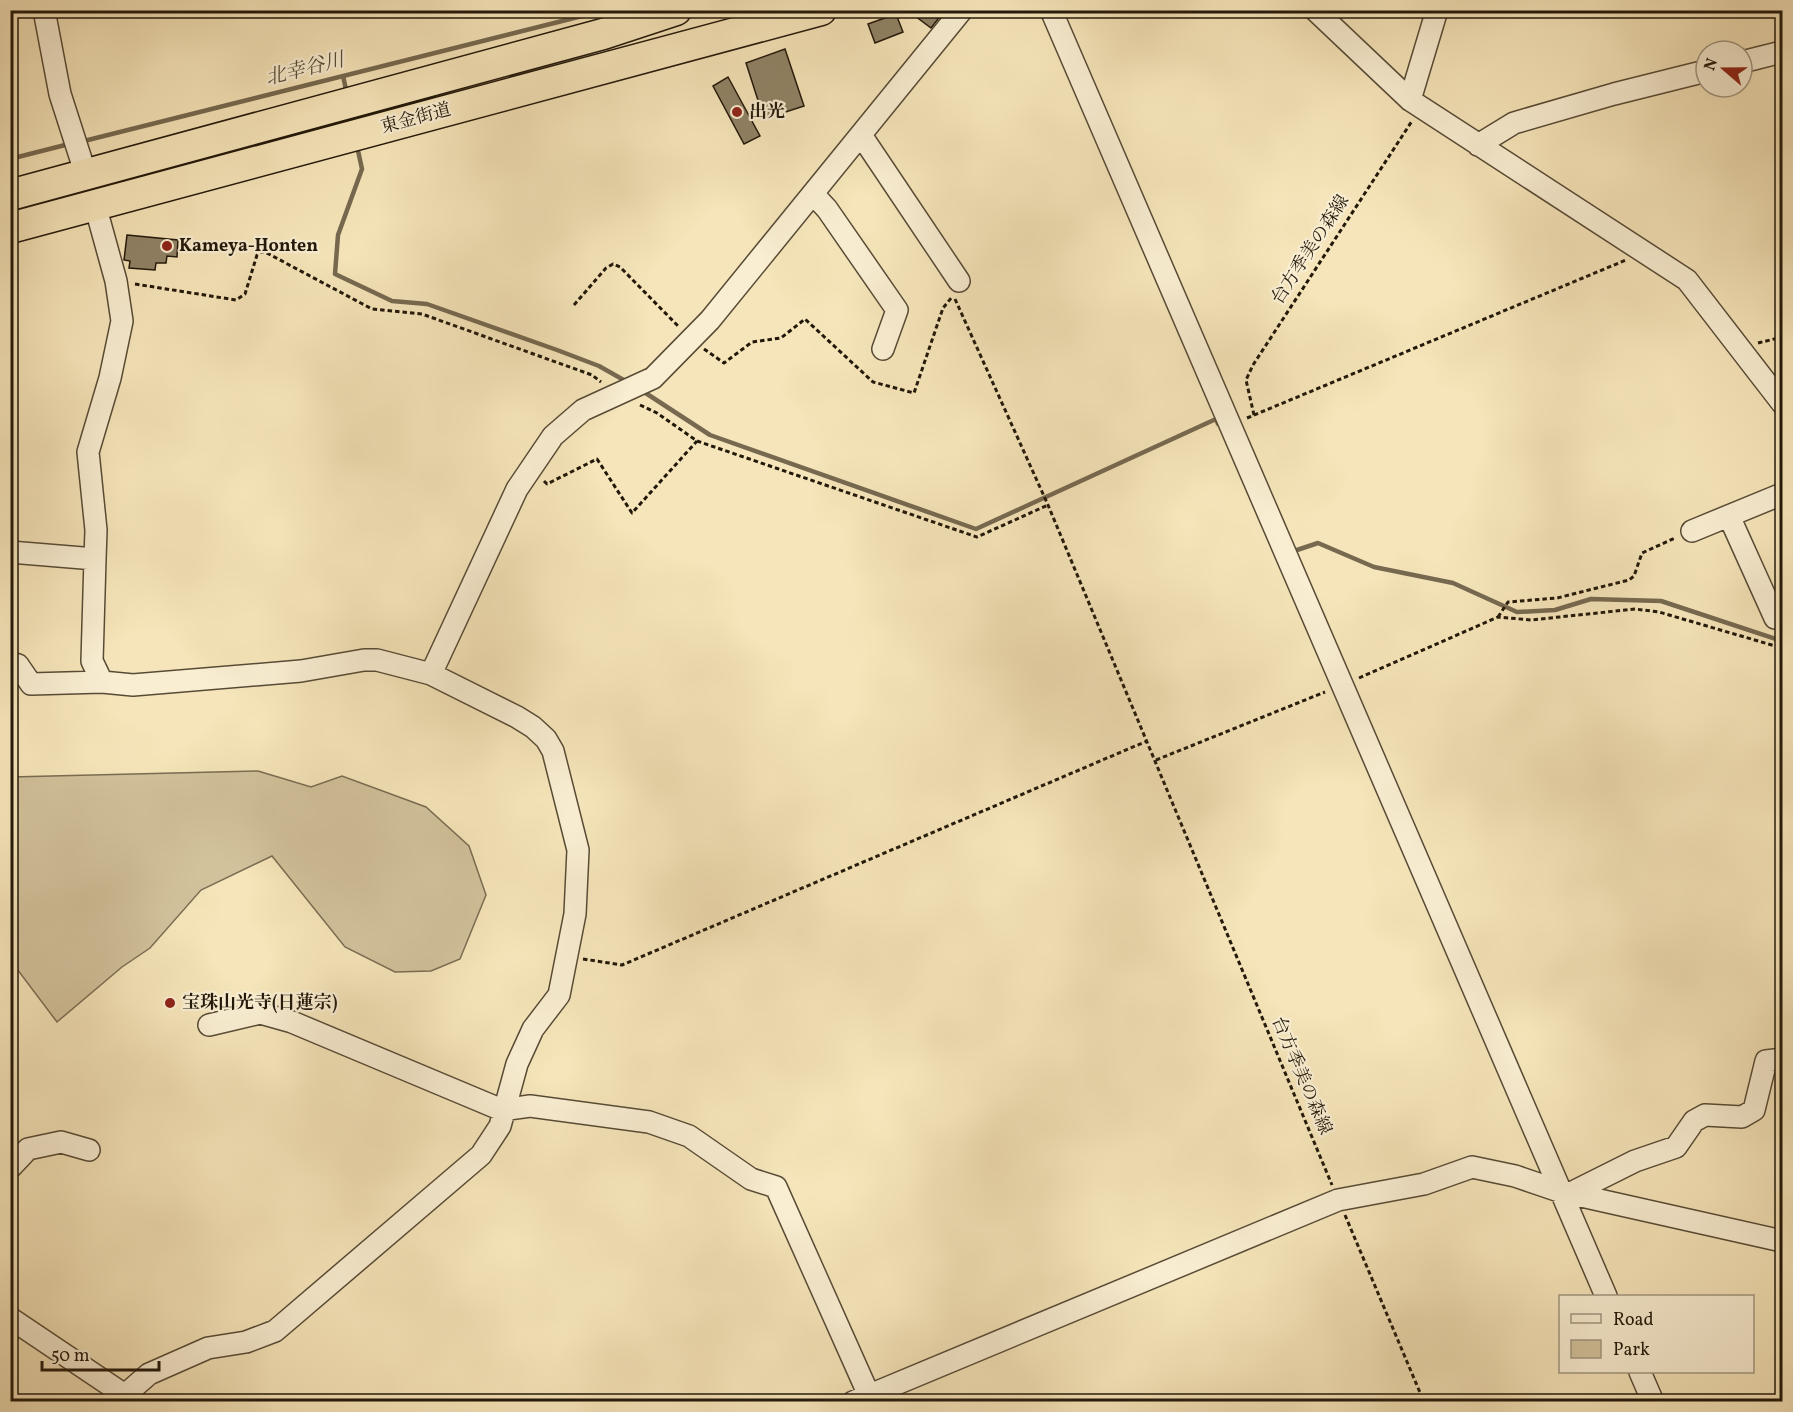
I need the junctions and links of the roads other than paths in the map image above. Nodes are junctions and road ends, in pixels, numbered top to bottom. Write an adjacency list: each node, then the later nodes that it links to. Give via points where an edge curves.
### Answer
1 (44, 10): 15 (street, via 60,94)
2 (676, 10): 15 (highway, 東金街道, via 603,34)
3 (822, 10): 8 (highway, 東金街道)
4 (962, 10): 13 (street)
5 (1051, 10): 37 (street, via 1341,686)
6 (1315, 10): 12 (street)
7 (1437, 10): 12 (street)
8 (748, 20): 18 (highway, 東金街道)
9 (1782, 52): 10 (street)
10 (1754, 59)
11 (1694, 74): 14 (street, via 1514,123)
12 (1416, 104): 14 (street)
13 (861, 135): 16 (street); 20 (street)
14 (1478, 145): 22 (street, via 1687,280)
15 (86, 175): 17 (highway, 東金街道); 18 (highway)
16 (813, 194): 21 (street, via 897,310); 30 (street, via 691,340 653,378 583,410 529,468)
17 (10, 195)
18 (95, 205): 19 (highway, 東金街道); 27 (street, via 116,281 122,321 88,452)
19 (10, 228)
20 (956, 288)
21 (883, 348)
22 (1782, 403)
23 (1782, 494): 24 (street)
24 (1729, 516): 25 (street); 28 (street)
25 (1692, 531)
26 (10, 552): 27 (street)
27 (95, 559): 31 (street, via 92,661)
28 (1775, 618)
29 (10, 663): 31 (street, via 18,665 31,684)
30 (431, 674): 31 (street, via 364,660 301,671 133,685); 34 (street, via 533,727 546,739 553,751 578,850 578,892 559,995 534,1029)
31 (102, 682)
32 (209, 1025): 34 (street, via 261,1013 292,1022)
33 (1782, 1059): 37 (street, via 1766,1061 1754,1110 1742,1117 1705,1115 1694,1121 1676,1147)
34 (502, 1110): 42 (street, via 500,1126 481,1155 275,1331 246,1342 208,1348 149,1374); 43 (street, via 530,1106 650,1122 689,1136 751,1179 776,1187)
35 (89, 1150): 36 (street, via 61,1142 28,1149)
36 (10, 1168)
37 (1565, 1192): 38 (street); 39 (street); 43 (street, via 1472,1167 1424,1184 1338,1200)
38 (1782, 1241)
39 (1606, 1295)
40 (10, 1318): 42 (street)
41 (1641, 1373): 44 (street)
42 (131, 1398)
43 (865, 1399)
44 (1653, 1401)

